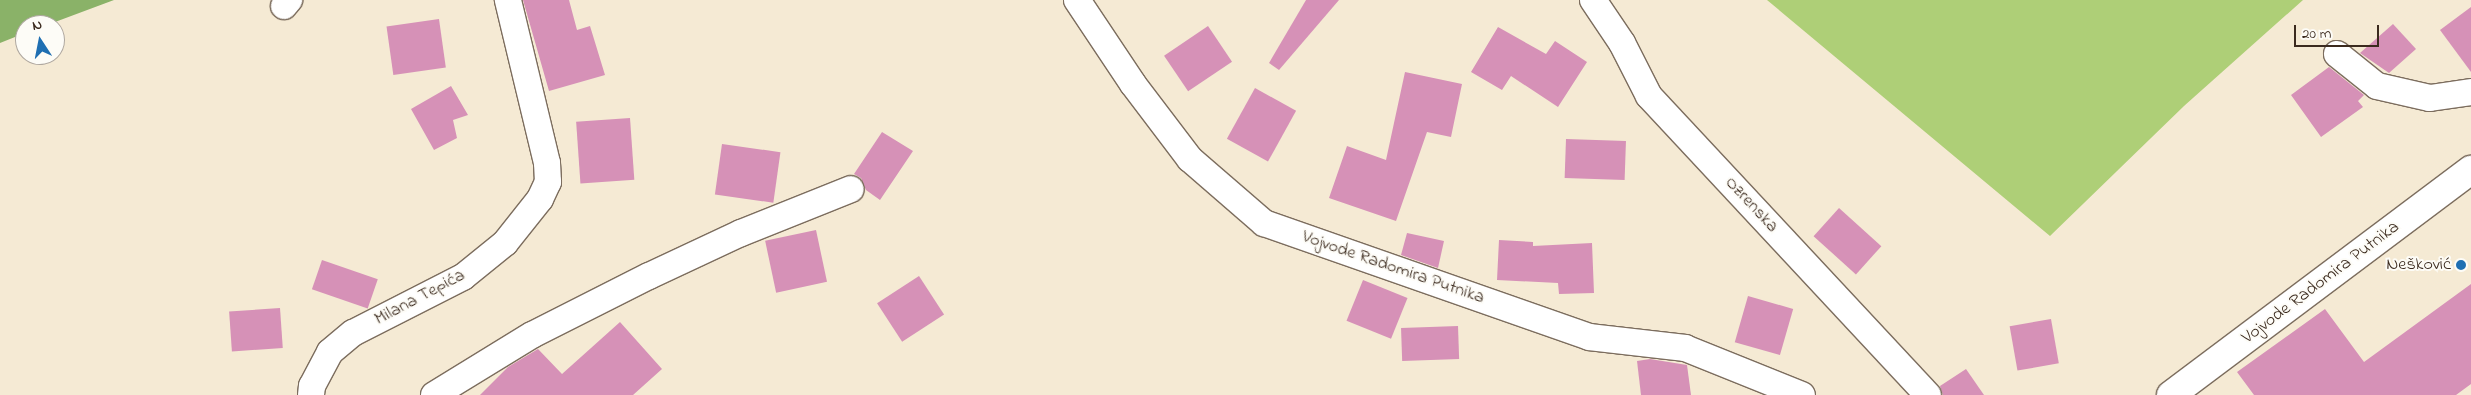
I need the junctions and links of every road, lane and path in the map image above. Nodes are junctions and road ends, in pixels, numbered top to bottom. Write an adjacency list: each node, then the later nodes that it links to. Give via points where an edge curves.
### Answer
1 (508, 0): 8 (street, Milana Tepića, via 547,163 548,182 540,199 505,243 463,277 353,333 330,352 312,386)
2 (1076, 0): 10 (street, Vojvode Radomira Putnika, via 1088,13 1132,84 1190,159 1264,223 1589,337 1685,348)
3 (1593, 0): 11 (street, Ozrenska, via 1622,43 1650,96)
4 (2337, 54): 5 (street, via 2378,86 2430,98)
5 (2471, 92)
6 (2471, 170): 12 (main road, Vojvode Radomira Putnika)
7 (851, 189): 9 (street, via 741,233 641,280 532,335)
8 (311, 395)
9 (434, 395)
10 (1802, 395)
11 (1928, 395)
12 (2171, 395)

